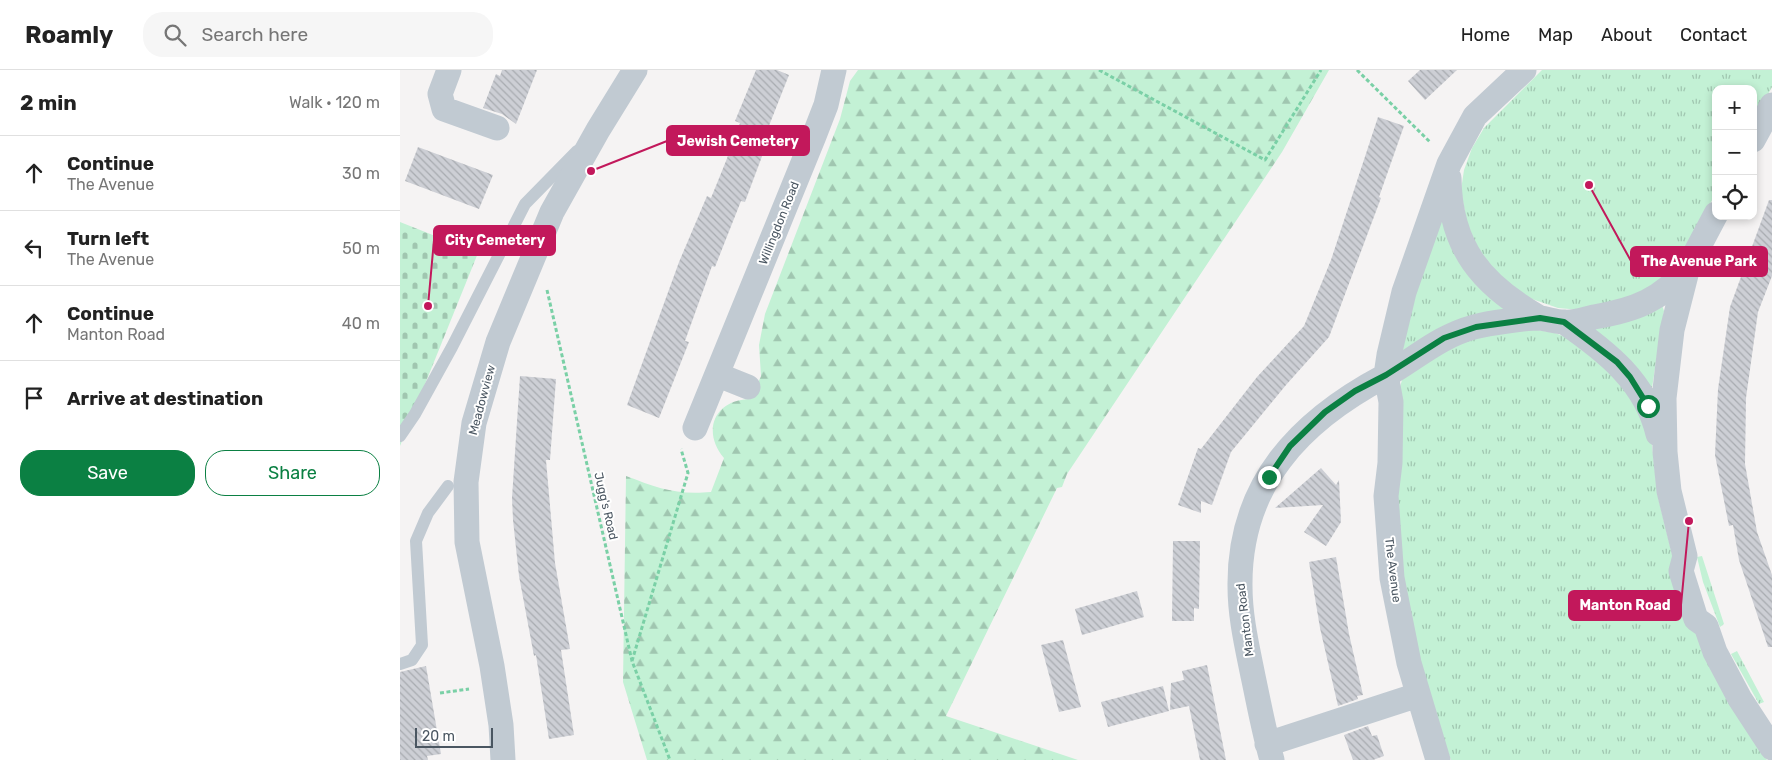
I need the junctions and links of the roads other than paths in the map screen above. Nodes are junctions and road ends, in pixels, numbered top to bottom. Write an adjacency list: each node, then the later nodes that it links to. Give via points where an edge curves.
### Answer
1 (449, 70): 6 (street, via 440,94 444,109)
2 (635, 70): 7 (street, Meadowview)
3 (834, 70): 14 (street, Willingdon Road, via 826,105)
4 (1524, 70): 9 (street, The Avenue, via 1475,116)
5 (1772, 104): 8 (street)
6 (497, 128)
7 (598, 130): 18 (lane, via 525,204 452,346); 25 (street, Meadowview, via 552,212 498,342 473,432 466,482 468,542 492,666)
8 (1757, 132)
9 (1449, 164): 12 (street, via 1452,215 1466,253 1488,281 1512,302); 15 (street, The Avenue, via 1404,292)
10 (1713, 220): 11 (street)
11 (1688, 266): 13 (street, via 1674,284 1645,303 1622,313); 20 (street, via 1666,369 1663,430)
12 (1540, 318): 13 (street); 15 (street, via 1459,332)
13 (1564, 322): 20 (street, via 1613,358 1640,391 1657,431)
14 (718, 375): 16 (street); 17 (street, Willingdon Road)
15 (1386, 375): 22 (street, The Avenue, via 1391,402 1386,496 1388,544 1395,594); 24 (street, Manton Road, via 1355,391 1302,433 1269,477 1250,521 1242,554 1240,596 1246,643)
16 (748, 386)
17 (695, 428)
18 (400, 436)
19 (448, 486): 21 (lane, via 428,513 416,541 422,645 412,660)
20 (1669, 491): 23 (street, via 1685,556 1681,571 1696,618 1706,626 1715,652 1740,699)
21 (400, 664)
22 (1418, 695): 24 (street, Manton Road); 26 (street, The Avenue)
23 (1772, 748)
24 (1270, 752)
25 (503, 760)
26 (1438, 760)

